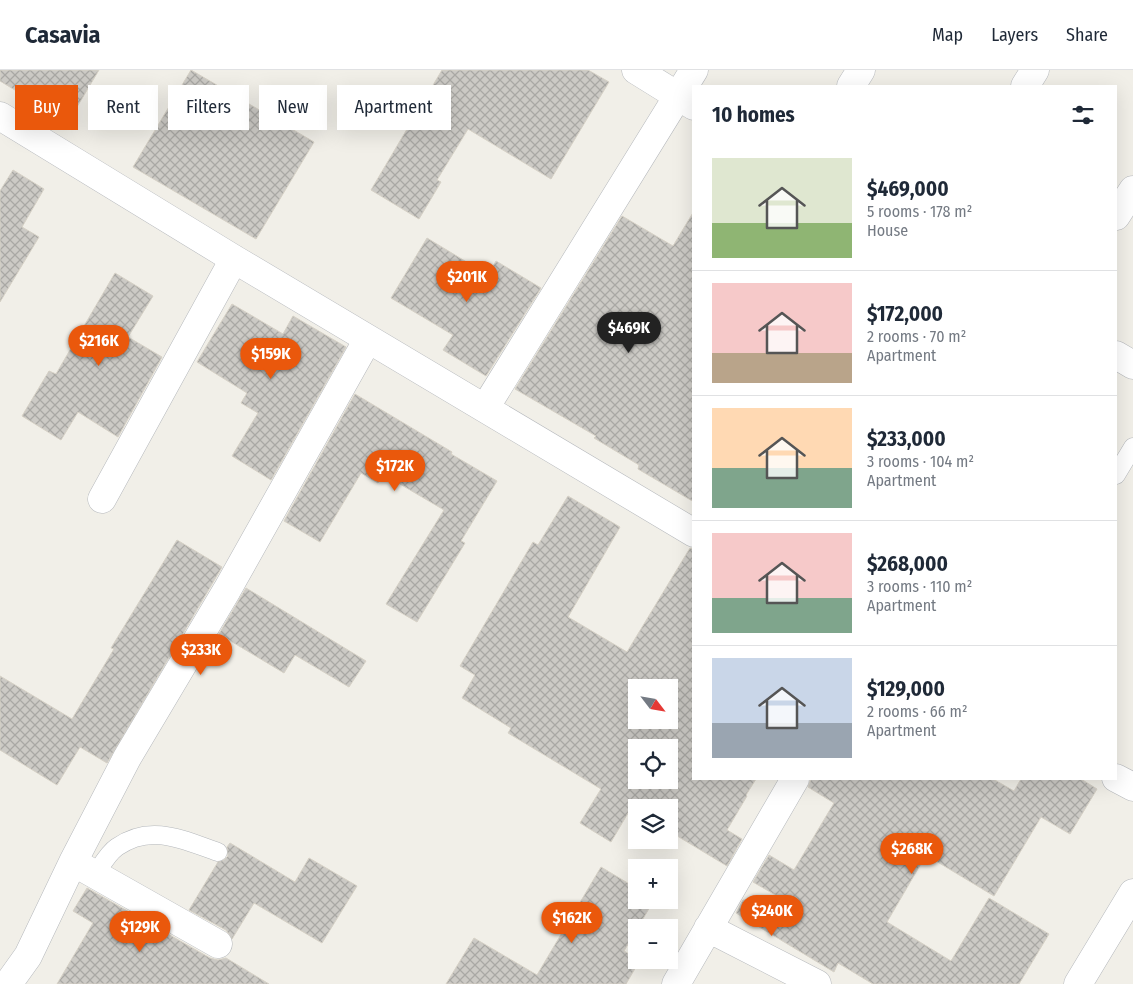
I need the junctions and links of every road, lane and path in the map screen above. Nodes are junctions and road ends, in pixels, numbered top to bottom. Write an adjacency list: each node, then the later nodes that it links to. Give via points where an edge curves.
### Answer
1 (636, 70): 7 (street)
2 (694, 70): 7 (street)
3 (861, 70): 5 (street)
4 (1035, 70): 6 (street)
5 (852, 85)
6 (1026, 85)
7 (686, 101): 15 (street)
8 (0, 116): 11 (street)
9 (1133, 190): 10 (street)
10 (1117, 214)
11 (234, 259): 12 (street); 18 (street)
12 (368, 339): 15 (street); 24 (street, via 227,590 127,758)
13 (1117, 356): 14 (street)
14 (1133, 365)
15 (485, 408): 19 (street)
16 (1133, 447): 17 (lane)
17 (1117, 474)
18 (102, 499)
19 (692, 532)
20 (1117, 779): 22 (street)
21 (794, 780): 26 (street)
22 (1133, 787)
23 (218, 852): 24 (lane, via 163,834 137,837)
24 (84, 868): 27 (street); 28 (street)
25 (1133, 893): 31 (street)
26 (708, 928): 29 (street); 30 (street)
27 (218, 944)
28 (8, 984)
29 (676, 984)
30 (817, 984)
31 (1078, 984)

